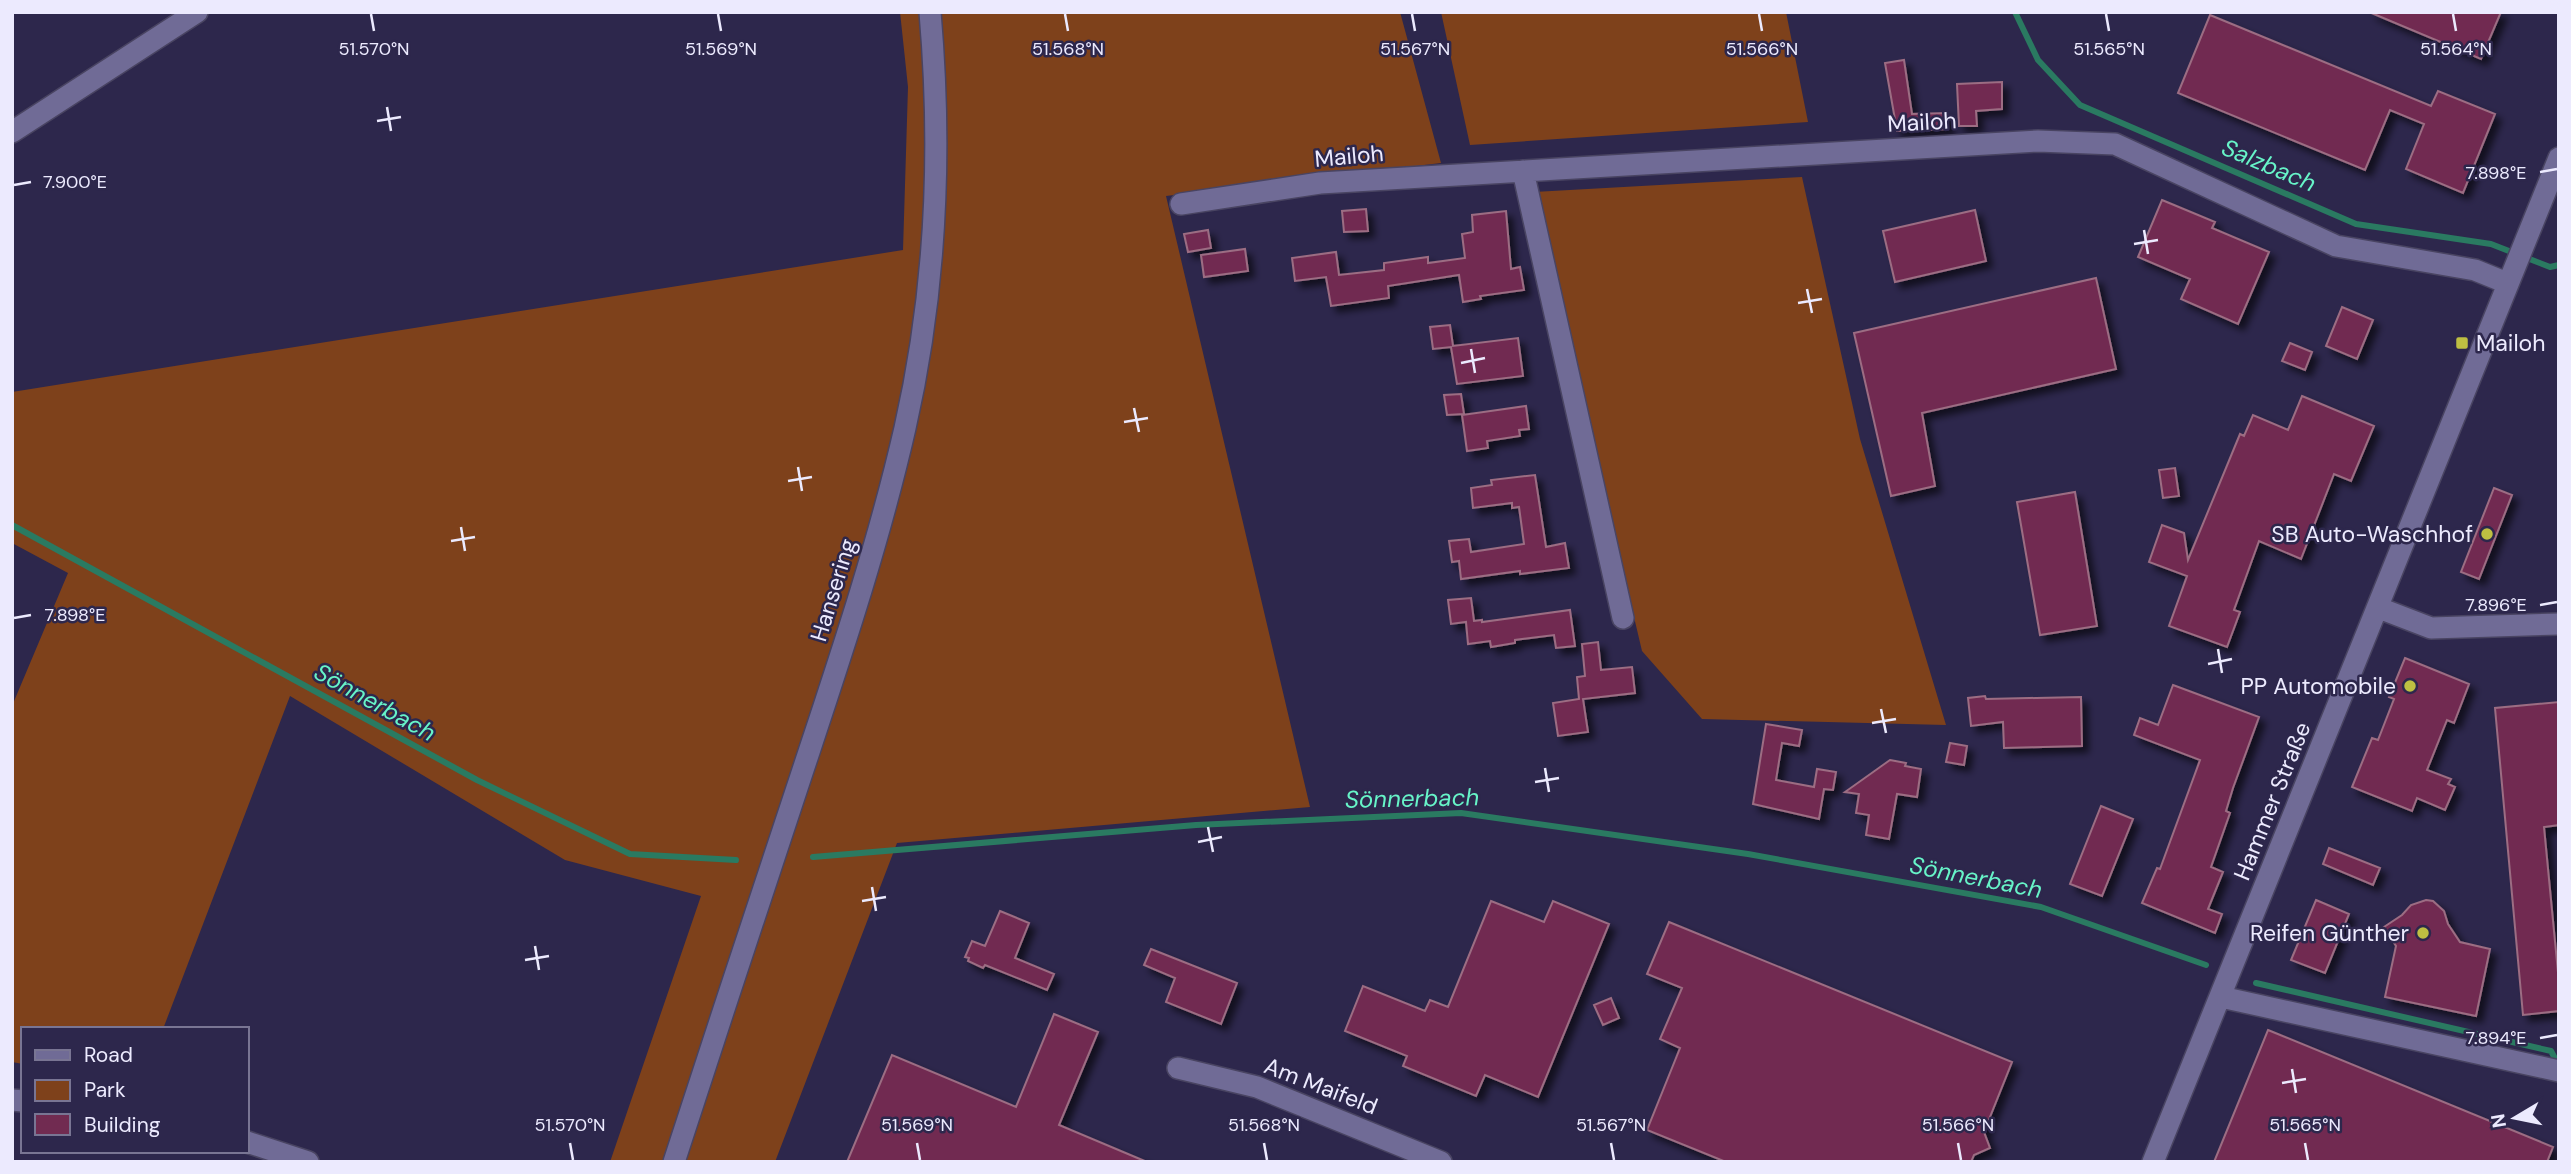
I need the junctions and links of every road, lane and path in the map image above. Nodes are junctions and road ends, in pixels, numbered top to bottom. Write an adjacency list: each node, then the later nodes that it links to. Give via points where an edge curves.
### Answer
1 (197, 12): 3 (street)
2 (930, 12): 16 (street, Hansering, via 937,150 933,238 906,426 855,611)
3 (12, 131)
4 (2559, 158): 7 (street, Hammer Straße)
5 (1523, 171): 6 (street, Mailoh, via 1320,183); 7 (street, Mailoh, via 2038,141 2115,144 2336,246); 9 (street)
6 (1181, 204)
7 (2510, 277): 8 (street, Hammer Straße)
8 (2379, 608): 10 (street, via 2431,628); 11 (street, Hammer Straße)
9 (1623, 618)
10 (2559, 624)
11 (2221, 997): 13 (street); 18 (street, Hammer Straße)
12 (1178, 1068): 17 (street, Am Maifeld, via 1257,1087)
13 (2559, 1071)
14 (248, 1142): 15 (street)
15 (308, 1162)
16 (674, 1162)
17 (1441, 1162)
18 (2153, 1162)

